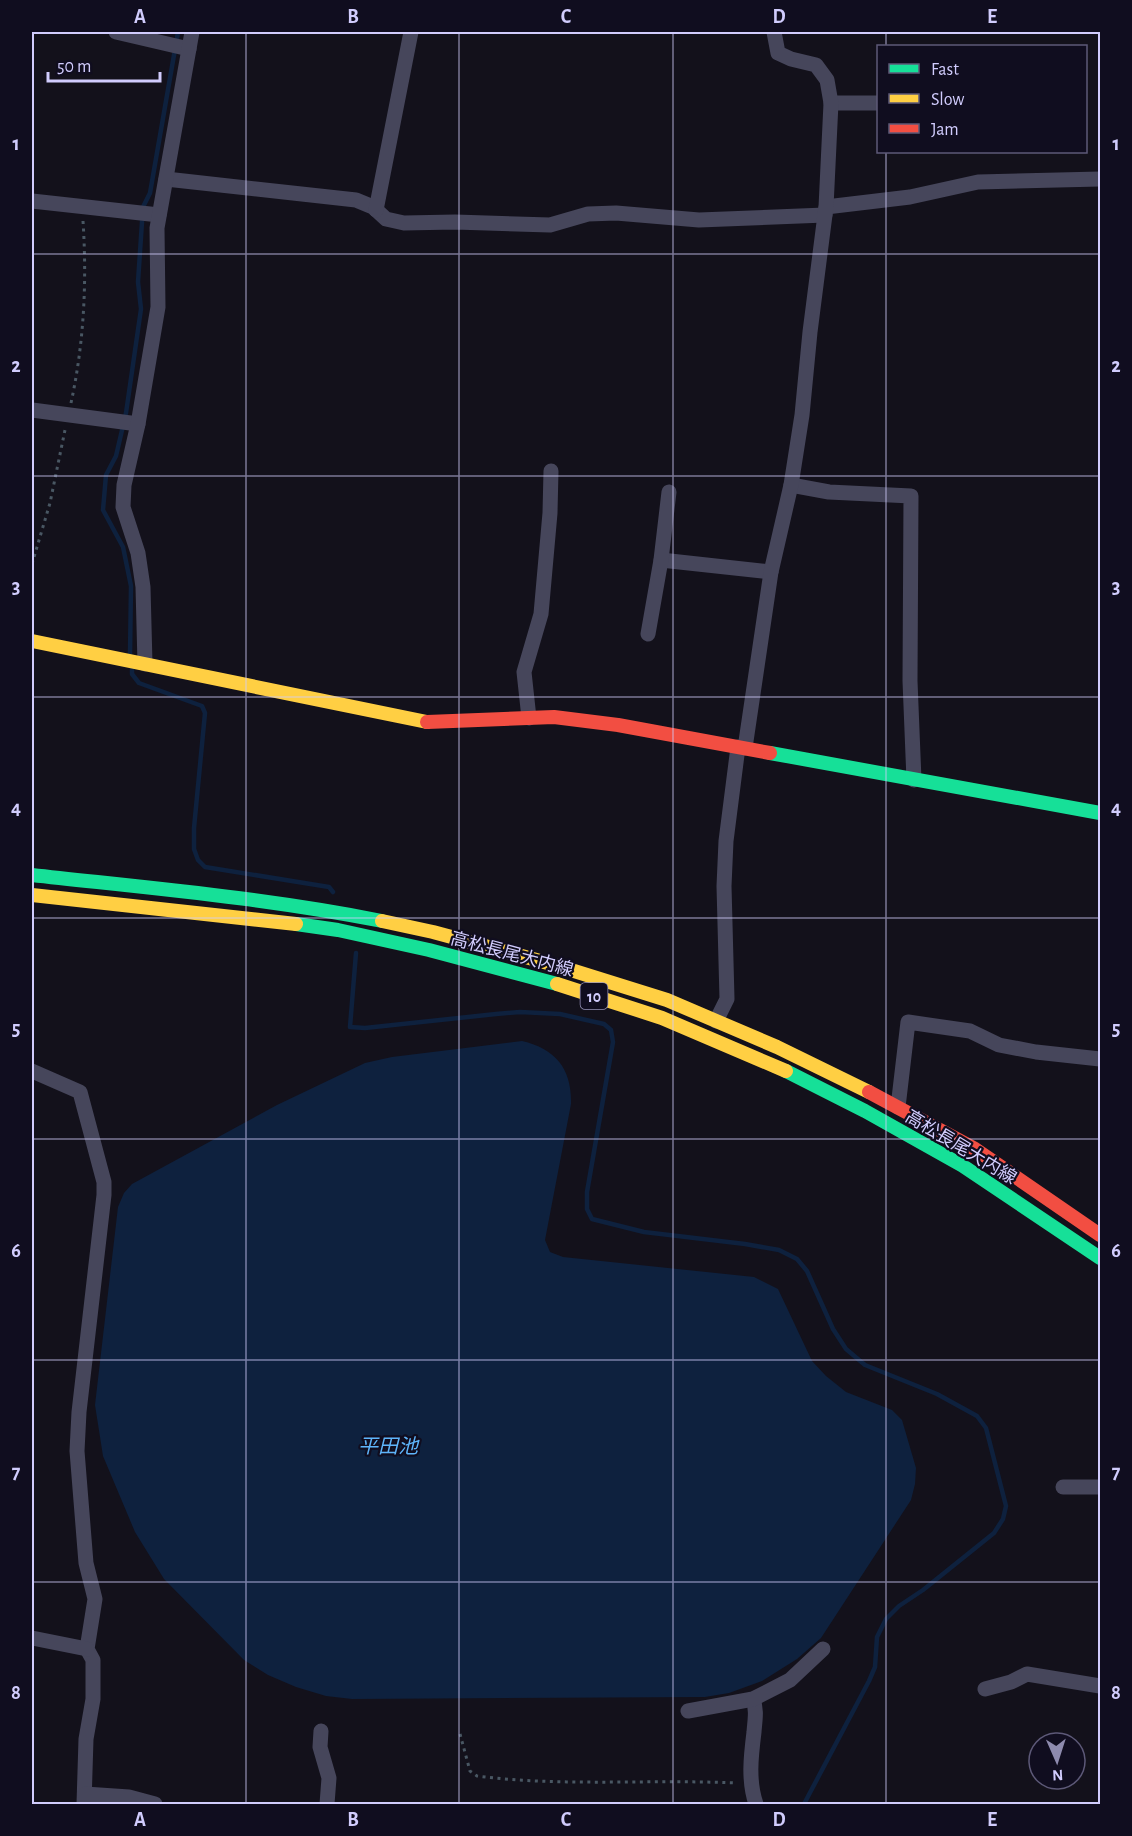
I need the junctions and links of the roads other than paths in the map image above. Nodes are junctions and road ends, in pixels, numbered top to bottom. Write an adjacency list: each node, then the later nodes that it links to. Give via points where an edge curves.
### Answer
1 (116, 32): 5 (street)
2 (192, 32): 5 (street)
3 (411, 32): 11 (street)
4 (774, 32): 6 (street, via 778,53 816,65 827,80)
5 (189, 49): 8 (street)
6 (831, 103): 7 (street); 12 (street)
7 (877, 103)
8 (166, 179): 11 (street, via 356,200); 13 (street)
9 (1101, 179): 12 (street, via 978,182)
10 (32, 201): 13 (street)
11 (376, 210): 12 (street, via 386,219 404,223 550,225 588,214 699,220)
12 (826, 211): 17 (street)
13 (159, 215): 15 (street, via 158,307)
14 (32, 410): 15 (street)
15 (138, 424): 23 (street, via 123,507 138,553 143,587)
16 (551, 471): 24 (street, via 541,614 524,672)
17 (791, 485): 20 (street); 26 (street, via 829,492 911,496)
18 (669, 492): 19 (street)
19 (661, 560): 20 (street); 21 (street)
20 (771, 572): 25 (street)
21 (648, 634)
22 (32, 641): 23 (main road)
23 (145, 664): 24 (main road, via 422,722)
24 (529, 718): 25 (main road, via 618,725)
25 (741, 748): 26 (main road); 30 (street, via 726,841 728,999)
26 (914, 780): 27 (main road)
27 (1101, 813)
28 (32, 875): 30 (main road, 高松長尾大内線 / 10, via 245,899 434,932 555,964 666,1000)
29 (32, 894): 35 (main road, 高松長尾大内線 / 10, via 338,930 551,982 662,1018 769,1063 875,1117 963,1166)
30 (716, 1021): 33 (main road, 高松長尾大内線 / 10)
31 (1101, 1059): 33 (street, via 999,1045 970,1031 908,1022)
32 (32, 1071): 39 (street, via 80,1092 104,1182 76,1451 86,1563 95,1599)
33 (898, 1107): 34 (main road, 高松長尾大内線 / 10, via 975,1149)
34 (1101, 1235)
35 (1101, 1258)
36 (1063, 1487): 37 (street)
37 (1101, 1487)
38 (32, 1638): 39 (street)
39 (87, 1649): 46 (street, via 93,1660 93,1699 86,1739)
40 (823, 1649): 43 (street, via 790,1680)
41 (1101, 1686): 42 (street, via 1027,1674)
42 (985, 1689)
43 (753, 1699): 44 (street); 49 (street, via 757,1711 750,1784)
44 (688, 1711)
45 (321, 1731): 48 (street, via 320,1747 329,1778)
46 (84, 1799): 47 (street, via 129,1797)
47 (155, 1804)
48 (327, 1804)
49 (756, 1804)

